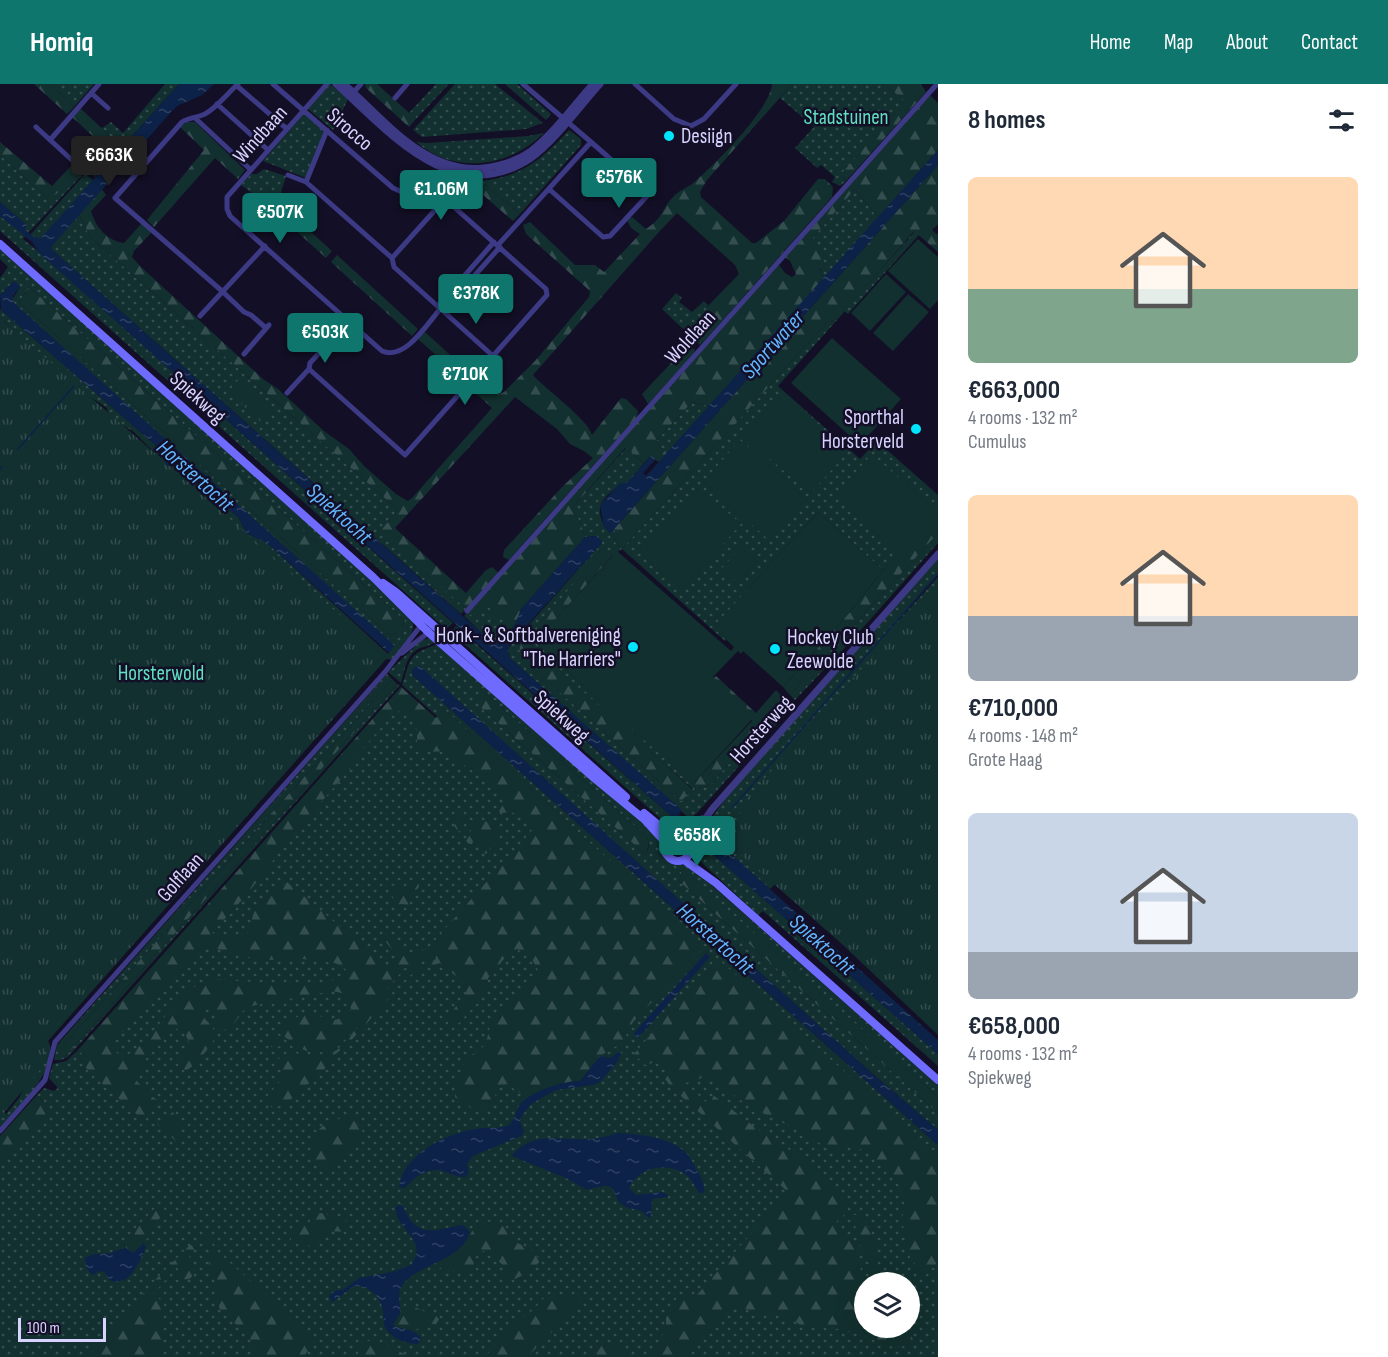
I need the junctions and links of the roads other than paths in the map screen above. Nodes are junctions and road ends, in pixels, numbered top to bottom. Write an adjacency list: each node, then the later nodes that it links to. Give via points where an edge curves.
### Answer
1 (99, 84): 15 (street)
2 (273, 84): 20 (street, Sirocco)
3 (327, 84): 20 (street, Windbaan)
4 (336, 84): 16 (street)
5 (344, 84): 16 (street)
6 (361, 84): 16 (street)
7 (407, 84): 17 (street)
8 (523, 84): 22 (street)
9 (593, 84): 22 (street)
10 (600, 84): 22 (street)
11 (635, 84): 14 (street, via 674,119 691,126 704,119)
12 (937, 84): 48 (street, Woldlaan)
13 (237, 85): 18 (street); 24 (street)
14 (734, 85)
15 (91, 93): 19 (street); 26 (street)
16 (352, 94): 22 (street, via 419,157 458,173 495,172 531,158)
17 (395, 98)
18 (217, 104): 21 (street); 28 (street)
19 (108, 108)
20 (304, 110): 24 (street, Windbaan); 25 (street, Sirocco)
21 (195, 118): 29 (street); 39 (street, via 182,122 115,198)
22 (564, 120): 27 (street)
23 (36, 127): 26 (street)
24 (286, 129): 28 (street, Windbaan)
25 (327, 130): 32 (street); 34 (street, Sirocco, via 393,188)
26 (50, 140): 30 (street)
27 (591, 142): 33 (street, Windbaan); 33 (street, via 647,196 610,236 603,237)
28 (268, 150): 29 (street, Windbaan)
29 (251, 170): 37 (street, Windbaan, via 227,197 227,209)
30 (86, 173)
31 (288, 175): 32 (street)
32 (306, 182): 38 (street)
33 (549, 189): 36 (street, Windbaan)
34 (437, 208): 36 (street, Sirocco, via 445,199); 38 (street)
35 (0, 244): 49 (main road, Spiekweg)
36 (497, 245): 40 (street, Windbaan); 44 (street, via 548,295)
37 (265, 246): 39 (street); 42 (street, Windbaan)
38 (392, 258): 40 (street, via 394,267)
39 (222, 291): 41 (street); 43 (street, via 268,327)
40 (441, 309): 42 (street, Windbaan, via 406,348 394,354 382,351); 44 (street)
41 (200, 316)
42 (348, 321): 45 (street, via 310,363)
43 (244, 354)
44 (493, 356): 45 (street, via 405,455)
45 (309, 369): 46 (street)
46 (287, 393)
47 (938, 554): 51 (street, Horsterweg, via 700,827)
48 (467, 611)
49 (428, 626): 50 (street, Golflaan); 50 (street, Golflaan); 52 (main road, Spiekweg, via 594,778)
50 (401, 653): 55 (street, Golflaan, via 55,1042 45,1080)
51 (686, 838): 52 (main road); 53 (main road, via 691,845)
52 (669, 839): 53 (main road, via 664,848 668,858 673,861)
53 (687, 857): 54 (main road)
54 (938, 1080)
55 (0, 1131)

